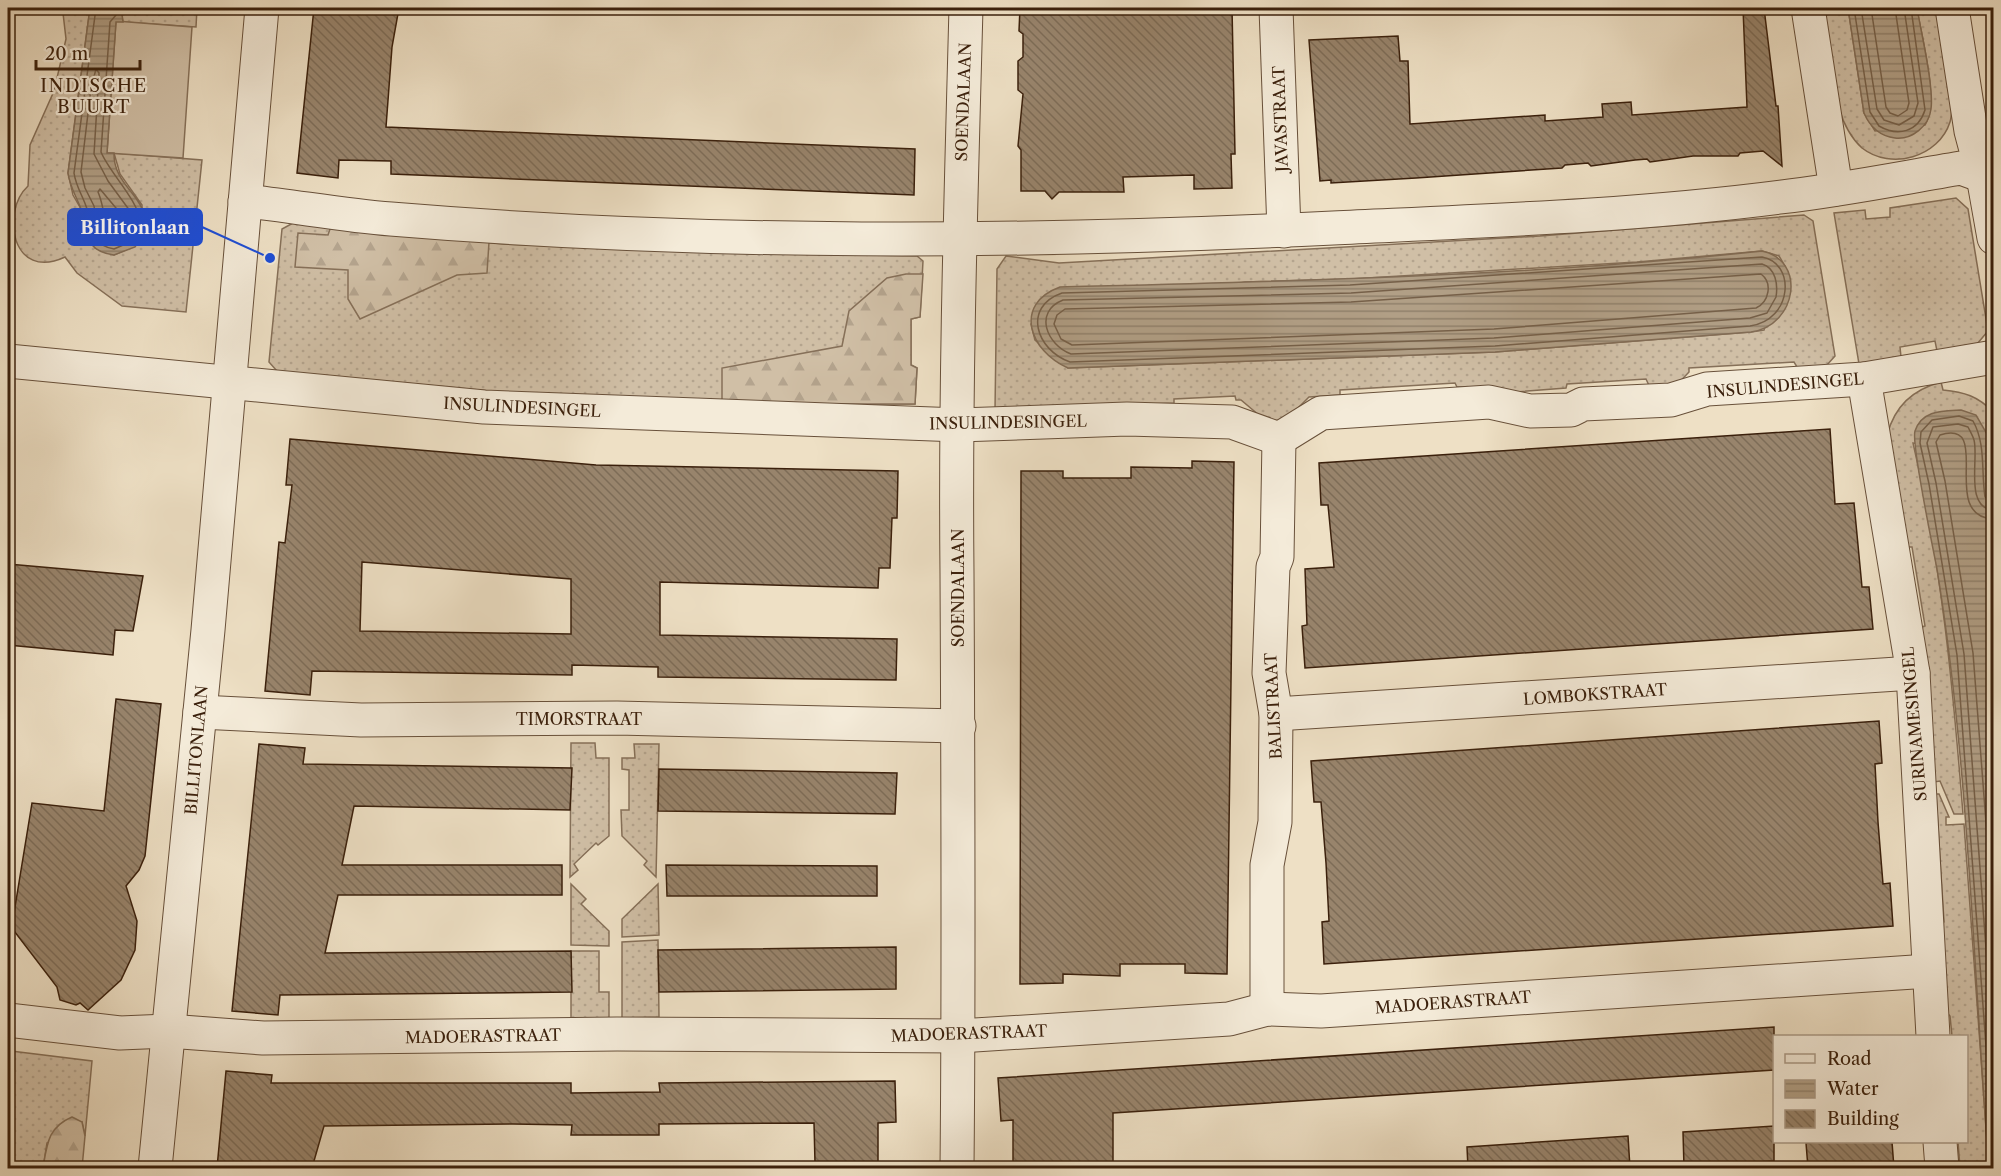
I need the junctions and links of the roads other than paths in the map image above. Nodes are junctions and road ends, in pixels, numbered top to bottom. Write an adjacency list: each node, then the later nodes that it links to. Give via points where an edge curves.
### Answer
1 (262, 8): 8 (street, BILLITONLAAN)
2 (966, 8): 11 (street, SOENDALAAN)
3 (1276, 8): 9 (street, JAVASTRAAT)
4 (1808, 8): 7 (street)
5 (1952, 8): 6 (street, via 1971,130)
6 (1988, 175): 7 (street, via 1960,168); 10 (street)
7 (1836, 189): 9 (street, via 1780,198 1528,219)
8 (245, 201): 11 (street, via 385,219 495,227 718,238); 15 (street, BILLITONLAAN)
9 (1284, 231): 11 (street)
10 (1994, 238)
11 (960, 240): 16 (street, SOENDALAAN)
12 (1994, 357): 14 (street, INSULINDESINGEL)
13 (8, 361): 15 (street, INSULINDESINGEL)
14 (1864, 379): 17 (street, INSULINDESINGEL, via 1707,389 1671,400 1583,404 1571,410 1530,411 1489,402 1321,413); 18 (street, SURINAMESINGEL)
15 (230, 383): 16 (street, INSULINDESINGEL, via 484,406); 19 (street, BILLITONLAAN)
16 (959, 425): 17 (street, INSULINDESINGEL, via 1127,419 1232,422); 21 (street, SOENDALAAN)
17 (1279, 439): 20 (street, BALISTRAAT, via 1277,557 1273,567 1269,673)
18 (1913, 673): 20 (street, LOMBOKSTRAAT); 22 (street, SURINAMESINGEL)
19 (200, 712): 21 (street, TIMORSTRAAT, via 361,720 617,718); 25 (street, BILLITONLAAN)
20 (1276, 714): 23 (street, BALISTRAAT, via 1275,822 1268,865)
21 (959, 726): 27 (street, SOENDALAAN)
22 (1929, 971): 23 (street, MADOERASTRAAT, via 1321,1011); 26 (street, SURINAMESINGEL)
23 (1267, 1009): 27 (street, MADOERASTRAAT, via 1229,1019)
24 (8, 1020): 25 (street, MADOERASTRAAT, via 120,1033)
25 (168, 1031): 27 (street, MADOERASTRAAT, via 263,1038); 29 (street, BILLITONLAAN)
26 (1933, 1035)
27 (958, 1036): 30 (street, SOENDALAAN)
28 (1941, 1143): 31 (street)
29 (155, 1168)
30 (957, 1168)
31 (1942, 1168)

